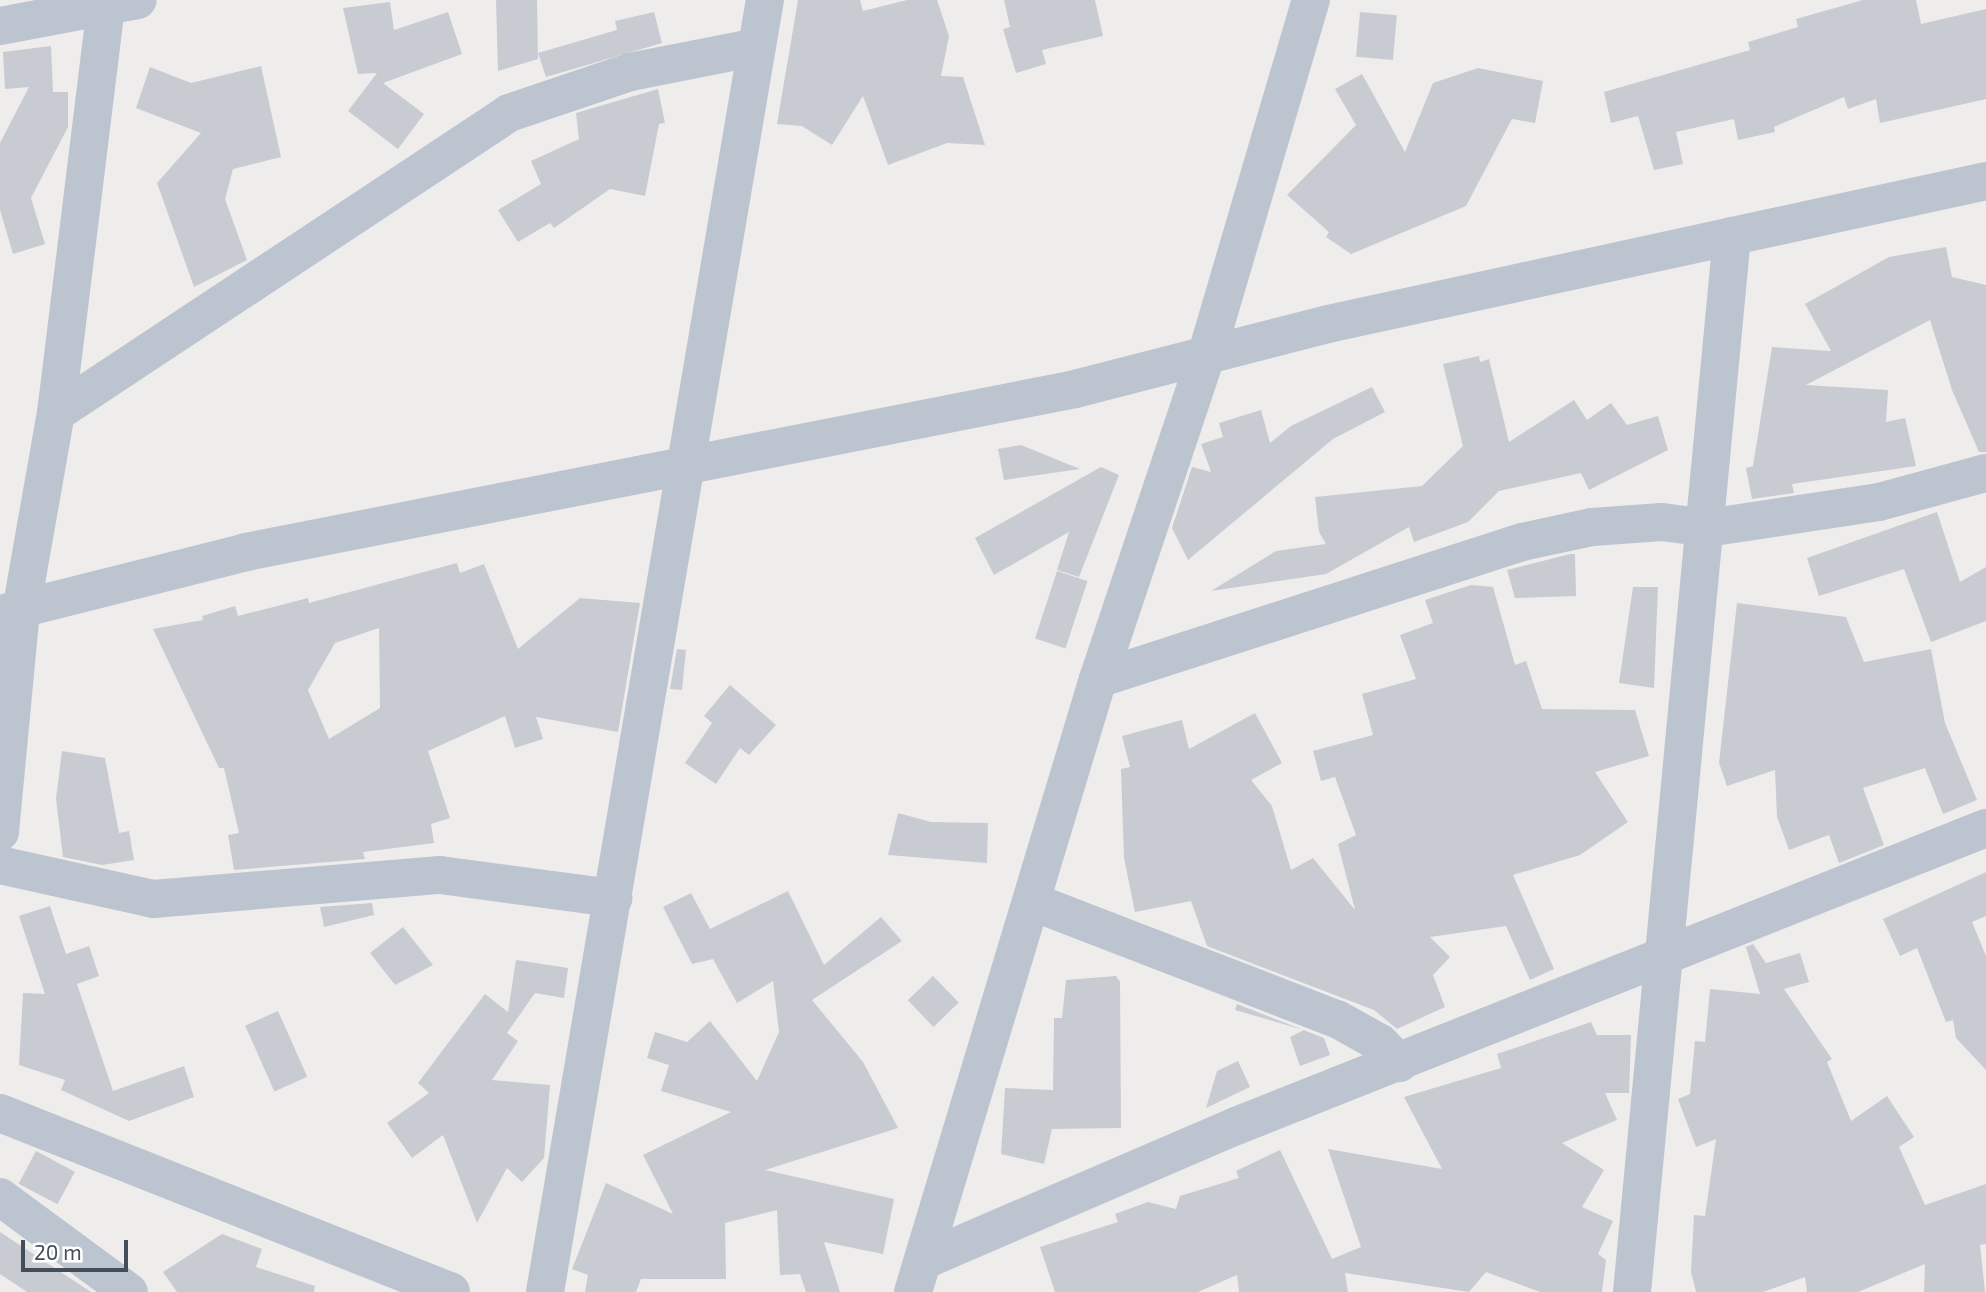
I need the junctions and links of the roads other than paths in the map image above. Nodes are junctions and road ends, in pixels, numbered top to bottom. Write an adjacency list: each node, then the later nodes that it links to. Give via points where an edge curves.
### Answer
1 (765, 0): 5 (street)
2 (1311, 0): 8 (street)
3 (117, 2): 4 (street); 9 (street)
4 (0, 26)
5 (757, 47): 9 (street, via 630,72 509,113); 10 (street)
6 (1986, 181): 7 (street)
7 (1732, 236): 8 (street); 12 (street)
8 (1207, 353): 10 (street, via 1076,389); 14 (street)
9 (56, 413): 13 (street)
10 (687, 463): 13 (street, via 246,552); 18 (street)
11 (1986, 473): 12 (street, via 1879,502)
12 (1707, 528): 14 (street, via 1662,522 1592,527 1522,541); 20 (street)
13 (10, 612): 16 (street)
14 (1098, 679): 19 (street)
15 (1986, 828): 20 (street)
16 (0, 832)
17 (0, 865): 18 (street, via 153,899 440,875)
18 (613, 898): 27 (street)
19 (1033, 902): 21 (street, via 1348,1025); 24 (street)
20 (1663, 960): 21 (street); 28 (street)
21 (1399, 1063): 24 (street)
22 (0, 1113): 26 (street)
23 (0, 1198): 25 (street)
24 (920, 1275)
25 (111, 1286)
26 (452, 1292)
27 (545, 1292)
28 (1632, 1292)

